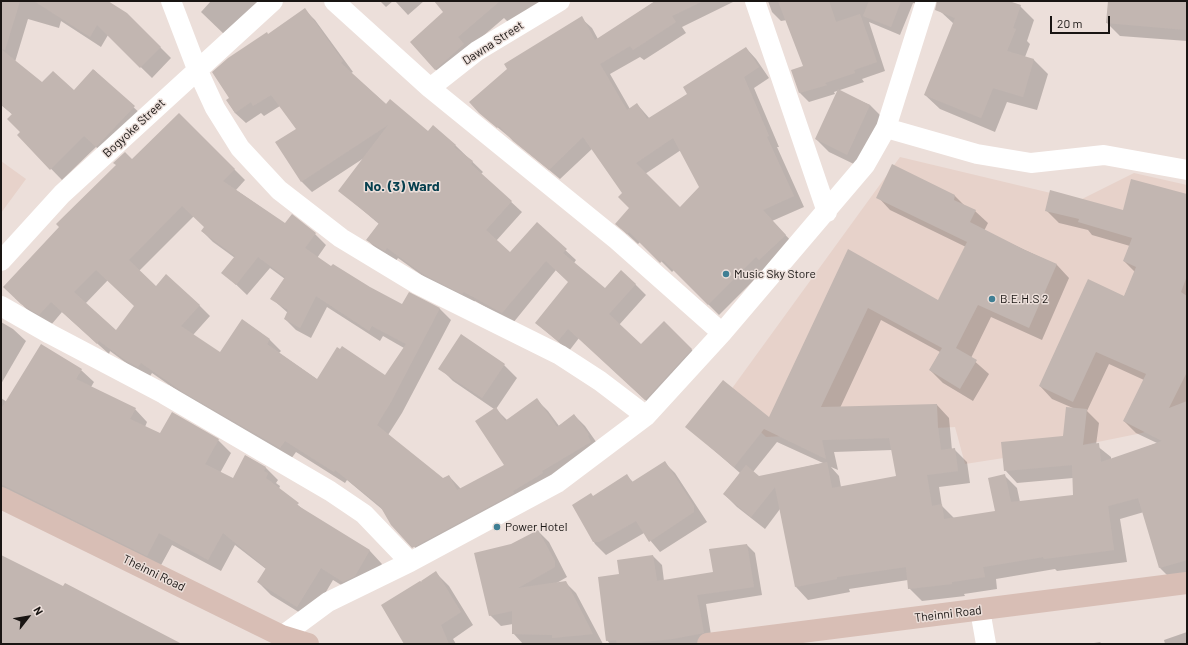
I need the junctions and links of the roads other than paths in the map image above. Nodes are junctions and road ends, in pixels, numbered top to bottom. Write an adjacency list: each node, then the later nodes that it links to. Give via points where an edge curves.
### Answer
1 (171, 1): 7 (street)
2 (273, 1): 7 (street, Bogyoke Street)
3 (334, 1): 8 (street)
4 (560, 1): 8 (street, Dawna Street, via 477,50)
5 (755, 1): 11 (street)
6 (926, 1): 9 (street)
7 (197, 69): 12 (street, Bogyoke Street, via 62,194); 15 (street, via 215,108 240,148 279,190 341,238 417,284 560,355)
8 (430, 88): 14 (street, via 617,240)
9 (886, 128): 10 (street, via 977,154 1031,163 1104,155); 11 (street, via 865,166)
10 (1187, 170)
11 (827, 212): 14 (street)
12 (1, 261)
13 (1, 306): 17 (street, via 164,394 330,491 364,514)
14 (722, 333): 15 (street)
15 (646, 416): 17 (street, via 557,483)
16 (1, 498): 20 (main road, Theinni Road)
17 (410, 562): 20 (street, via 328,602)
18 (1187, 583): 19 (main road, Theinni Road)
19 (980, 610): 22 (main road, Theinni Road); 23 (street)
20 (278, 640): 21 (main road, Theinni Road)
21 (308, 644)
22 (708, 644)
23 (986, 644)

